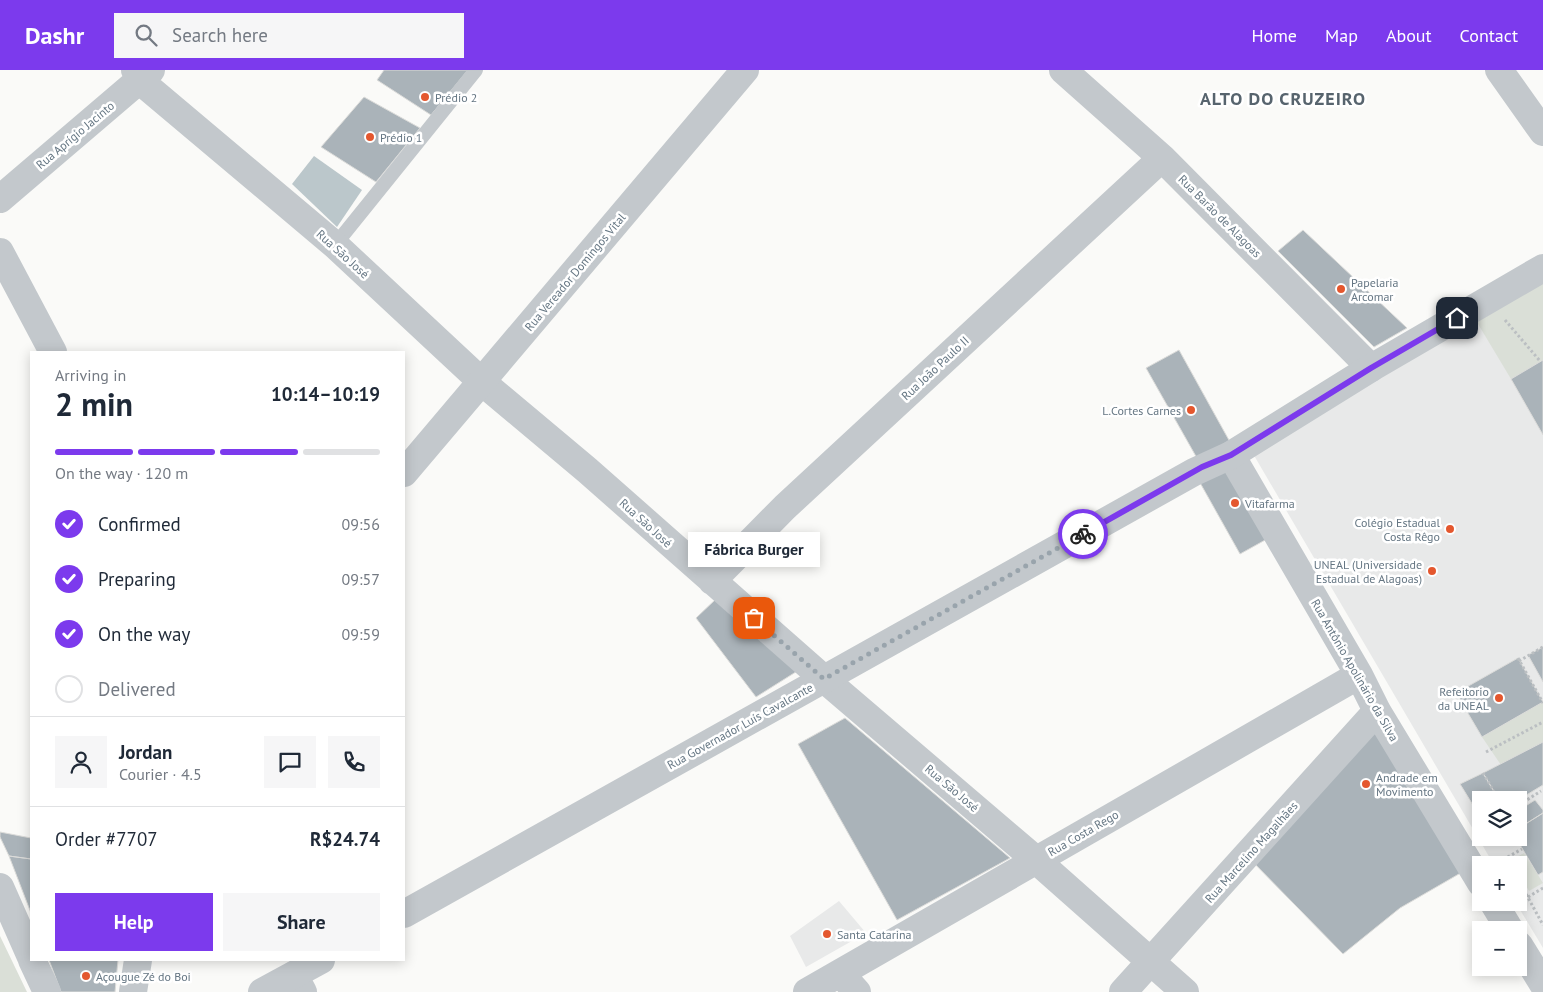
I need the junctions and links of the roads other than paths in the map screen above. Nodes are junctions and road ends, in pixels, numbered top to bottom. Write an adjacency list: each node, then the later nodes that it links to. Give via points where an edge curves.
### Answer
1 (476, 70): 9 (lane)
2 (745, 70): 14 (street, Rua Vereador Domingos Vital)
3 (1062, 70): 7 (street, Rua Barão de Alagoas)
4 (1500, 70): 6 (street)
5 (141, 73): 8 (street, Rua Aprígio Jacinto); 9 (street, Rua São José)
6 (1543, 132)
7 (1162, 158): 13 (street, Rua Barão de Alagoas); 17 (street, Rua João Paulo II, via 785,507)
8 (0, 199)
9 (335, 244): 14 (street, Rua São José)
10 (1, 256): 12 (street)
11 (1543, 268): 13 (street, Rua Governador Luís Cavalcante)
12 (52, 351)
13 (1371, 368): 15 (street, Rua Governador Luís Cavalcante)
14 (482, 382): 16 (street, Rua Vereador Domingos Vital); 17 (street, Rua São José)
15 (1231, 455): 18 (street, Rua Antônio Apolinário da Silva); 19 (street, Rua Governador Luís Cavalcante, via 1194,472)
16 (405, 472)
17 (712, 581): 19 (street, Rua São José)
18 (1359, 675): 20 (street, Rua Antônio Apolinário da Silva); 21 (street, Rua Costa Rego)
19 (824, 679): 21 (street, Rua São José); 24 (street, Rua Governador Luís Cavalcante)
20 (1377, 711): 22 (street, Rua Antônio Apolinário da Silva); 30 (street, Rua Marcelino Magalhães)
21 (1036, 860): 30 (street, Rua São José); 31 (street, Rua Costa Rego)
22 (1472, 868)
23 (0, 887): 25 (street)
24 (405, 913)
25 (30, 954)
26 (1527, 958): 33 (street)
27 (33, 961): 34 (street)
28 (138, 961): 35 (street)
29 (320, 961): 32 (street)
30 (1151, 963): 38 (street, Rua Marcelino Magalhães); 39 (street, Rua São José)
31 (849, 983): 37 (street, Rua Costa Rego)
32 (298, 984): 36 (street)
33 (1543, 984)
34 (47, 992)
35 (133, 992)
36 (262, 992)
37 (808, 992)
38 (1123, 992)
39 (1185, 992)

